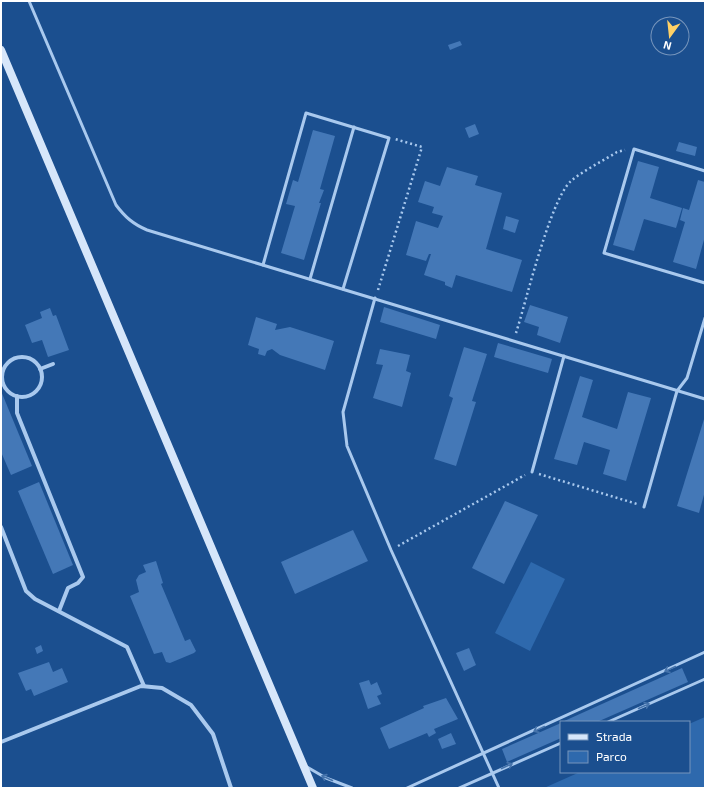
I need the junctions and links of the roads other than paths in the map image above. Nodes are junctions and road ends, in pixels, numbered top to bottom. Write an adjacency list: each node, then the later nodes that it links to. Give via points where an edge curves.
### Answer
1 (29, 1): 5 (lane, via 116,205 125,216 135,225 147,230)
2 (1, 50): 28 (main road)
3 (354, 127): 5 (lane, via 306,113); 6 (lane); 8 (lane, via 389,138)
4 (705, 171): 7 (lane, via 634,149 604,253)
5 (263, 265): 6 (lane)
6 (310, 279): 8 (lane)
7 (705, 283)
8 (343, 289): 9 (lane)
9 (375, 298): 11 (lane); 27 (lane, via 343,412 347,446)
10 (705, 318): 14 (lane, via 687,378)
11 (564, 356): 14 (lane); 17 (lane)
12 (53, 364): 13 (street)
13 (40, 369): 15 (street, via 42,379 36,391 24,397); 15 (street, via 34,361 22,357 6,365 3,371 3,384 11,394)
14 (677, 391): 16 (lane); 18 (lane)
15 (17, 396): 20 (street, via 17,413 83,576 78,583 68,588)
16 (705, 399)
17 (532, 472)
18 (644, 507)
19 (1, 527): 20 (street, via 26,591 35,599)
20 (59, 611): 23 (street, via 127,647)
21 (705, 652): 27 (lane, one-way to 27)
22 (705, 679): 24 (lane, one-way to 22)
23 (144, 686): 25 (street); 30 (street, via 162,688 191,705 213,734)
24 (610, 721)
25 (1, 742)
26 (560, 743): 29 (lane, one-way to 26)
27 (482, 754): 29 (lane); 33 (lane)
28 (303, 765): 31 (main road); 32 (lane, one-way to 28)
29 (492, 773): 34 (lane); 35 (lane)
30 (231, 788)
31 (313, 788)
32 (352, 788)
33 (407, 788)
34 (459, 788)
35 (499, 788)

